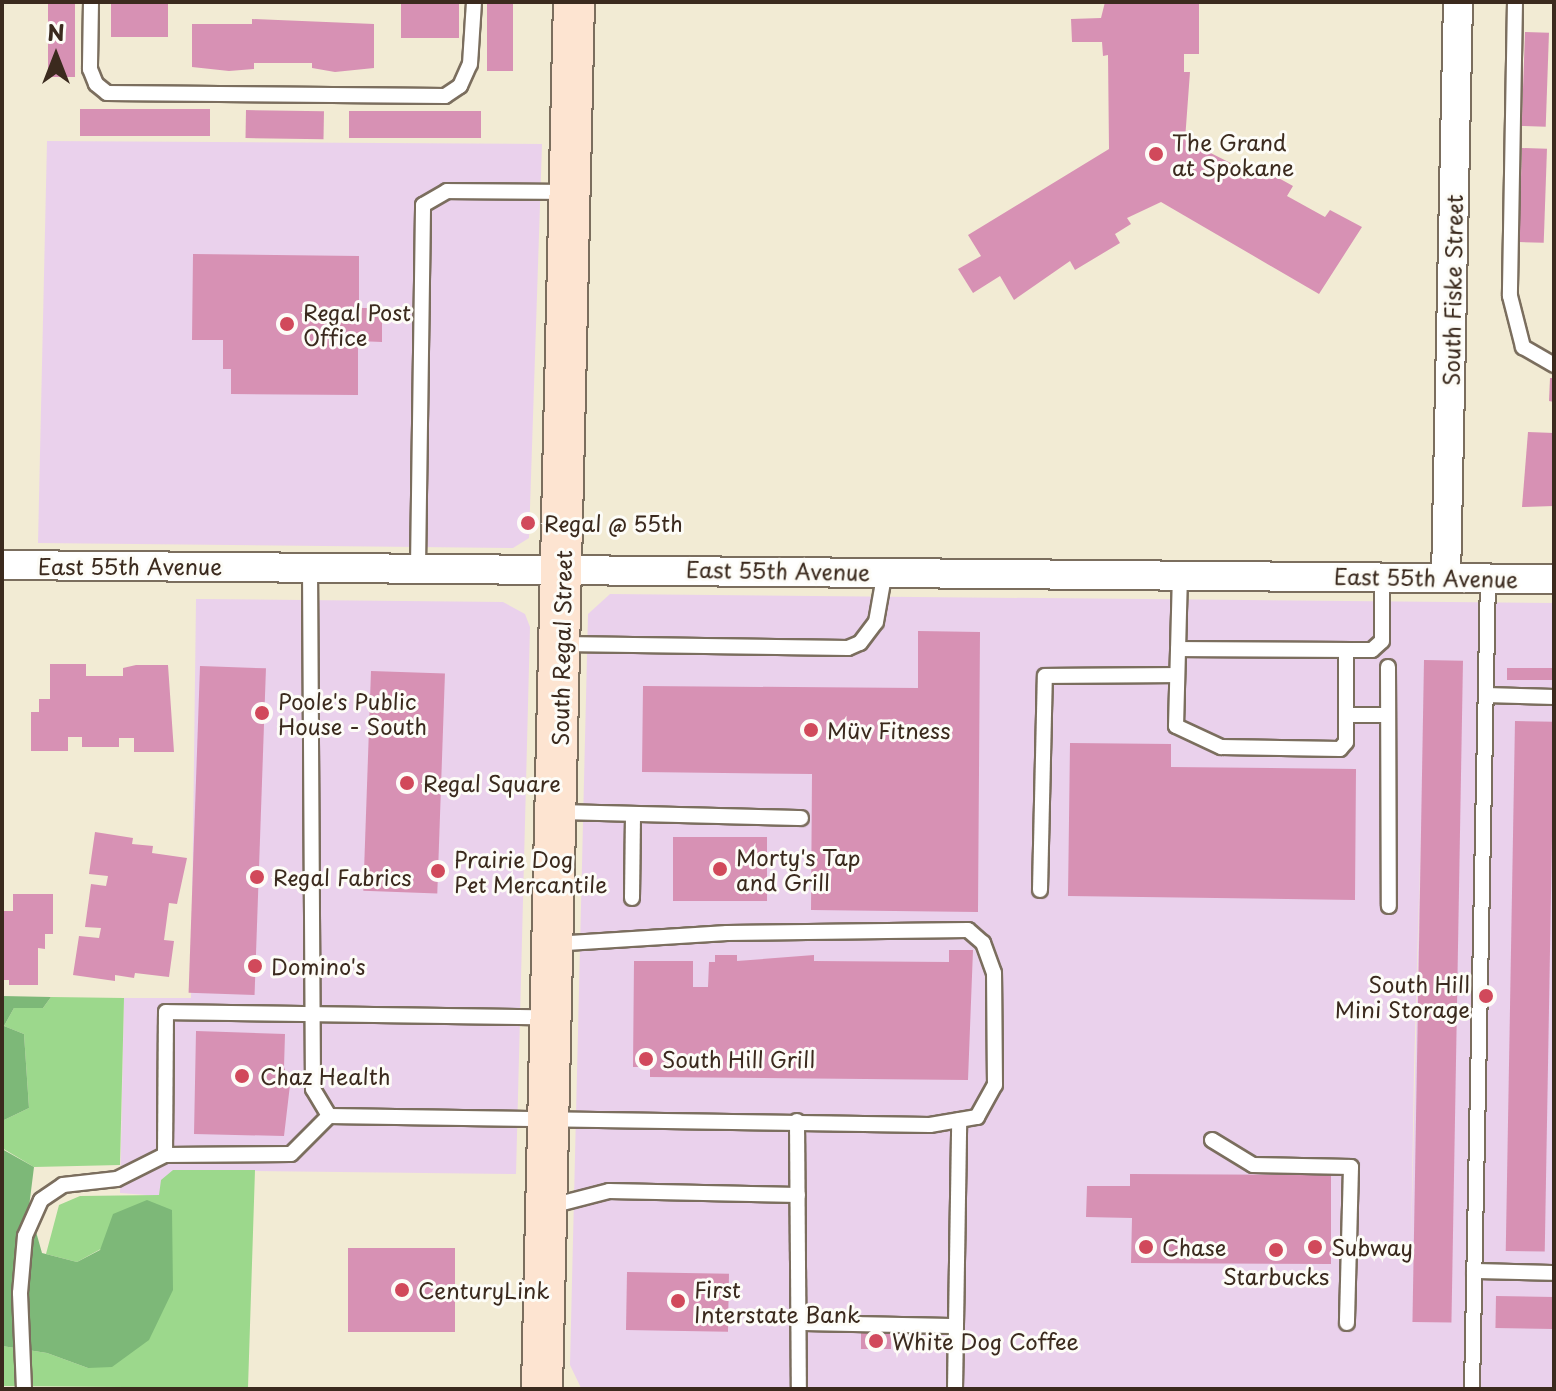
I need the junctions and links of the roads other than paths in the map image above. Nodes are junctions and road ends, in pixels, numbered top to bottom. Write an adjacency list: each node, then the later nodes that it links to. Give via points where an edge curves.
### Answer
1 (91, 2): 2 (lane, via 90,69 107,93 445,96 460,86 470,64)
2 (474, 2)
3 (574, 2): 6 (main road, South Regal Street)
4 (1458, 2): 15 (street, South Fiske Street)
5 (1515, 2): 7 (lane, via 1510,296 1523,347)
6 (571, 192): 10 (lane, via 447,191 423,205); 11 (main road, South Regal Street)
7 (1554, 365)
8 (2, 565): 9 (street, East 55th Avenue)
9 (310, 567): 10 (street, East 55th Avenue); 34 (lane)
10 (418, 567): 11 (street, East 55th Avenue)
11 (563, 568): 12 (street, East 55th Avenue); 18 (main road, South Regal Street)
12 (885, 571): 13 (street, East 55th Avenue); 18 (lane, via 876,622 860,643 848,648)
13 (1180, 574): 14 (street, East 55th Avenue); 19 (lane)
14 (1382, 577): 15 (street, East 55th Avenue); 20 (lane, via 1382,641 1372,650)
15 (1446, 578): 16 (street, East 55th Avenue)
16 (1488, 578): 17 (street, East 55th Avenue); 23 (lane)
17 (1554, 579)
18 (561, 644): 27 (main road, South Regal Street)
19 (1178, 649): 20 (lane); 22 (lane)
20 (1346, 650): 25 (lane)
21 (1388, 667): 26 (lane)
22 (1177, 675): 25 (lane, via 1176,726 1221,747 1340,749 1346,742); 30 (lane, via 1045,676)
23 (1486, 695): 24 (lane); 44 (lane)
24 (1554, 697)
25 (1346, 715): 26 (lane)
26 (1388, 715): 32 (lane)
27 (557, 812): 28 (lane); 33 (main road, South Regal Street)
28 (633, 814): 29 (lane); 31 (lane)
29 (801, 818)
30 (1040, 890)
31 (632, 898)
32 (1389, 906)
33 (554, 944): 35 (main road, South Regal Street); 38 (lane, via 727,933 968,930 983,943 994,973 995,1085 977,1117)
34 (312, 1013): 35 (lane); 36 (lane, via 313,1089); 41 (lane, via 166,1012)
35 (552, 1017): 37 (main road, South Regal Street)
36 (329, 1116): 37 (lane); 41 (lane, via 291,1154)
37 (549, 1119): 39 (lane); 43 (main road, South Regal Street)
38 (959, 1120): 39 (lane, via 930,1125); 48 (lane)
39 (797, 1121): 42 (lane)
40 (1212, 1140): 47 (lane, via 1253,1165 1351,1167)
41 (165, 1155): 49 (lane, via 117,1179 63,1185 41,1200 25,1236 20,1293)
42 (798, 1195): 43 (lane, via 609,1191); 46 (lane)
43 (546, 1207): 50 (main road, South Regal Street)
44 (1474, 1271): 45 (lane); 53 (lane)
45 (1554, 1273)
46 (799, 1323): 48 (lane); 51 (lane)
47 (1347, 1323)
48 (956, 1326): 52 (lane)
49 (24, 1389)
50 (542, 1389)
51 (799, 1389)
52 (955, 1389)
53 (1472, 1389)

